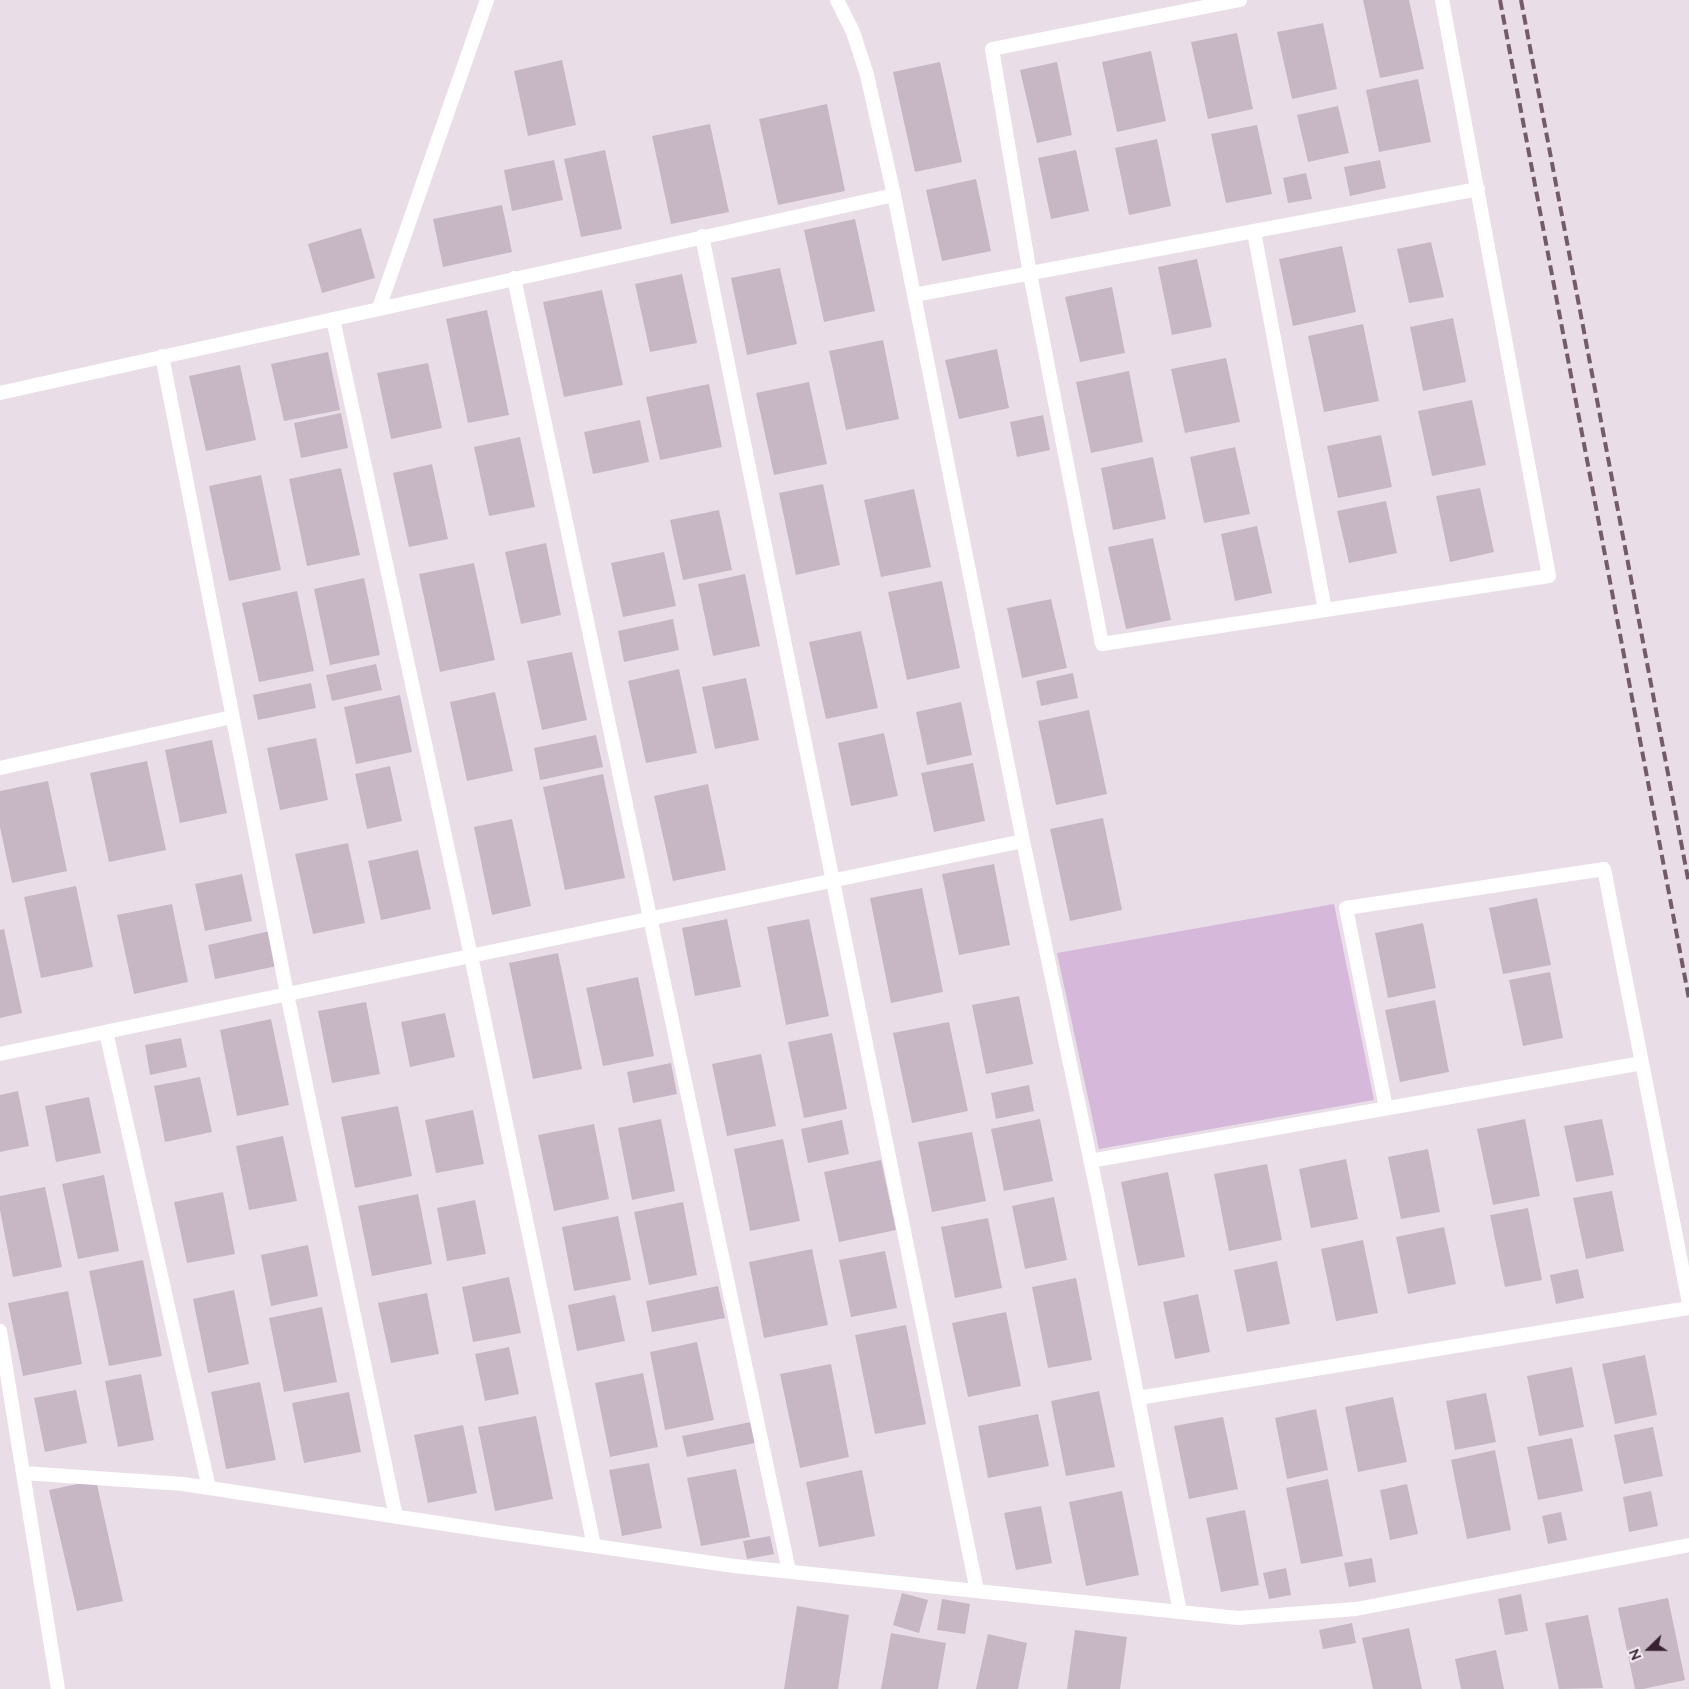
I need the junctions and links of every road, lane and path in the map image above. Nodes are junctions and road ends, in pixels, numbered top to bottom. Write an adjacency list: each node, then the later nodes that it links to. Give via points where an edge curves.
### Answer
1 (487, 0): 12 (street)
2 (837, 0): 6 (street, via 853,32 867,75)
3 (1240, 0): 9 (street, via 992,49)
4 (1442, 0): 5 (street)
5 (1478, 189): 7 (street); 16 (street, via 1550,576)
6 (894, 195): 8 (street); 11 (street)
7 (1254, 232): 9 (street); 16 (street)
8 (702, 236): 10 (street); 20 (street)
9 (1030, 274): 11 (street); 16 (street, via 1102,644)
10 (514, 278): 12 (street); 21 (street)
11 (914, 295): 19 (street)
12 (379, 308): 13 (street)
13 (333, 319): 14 (street); 22 (street)
14 (162, 356): 15 (street); 17 (street)
15 (0, 392)
16 (1325, 610)
17 (232, 717): 18 (street); 23 (street)
18 (0, 768)
19 (1023, 841): 20 (street); 28 (street)
20 (833, 880): 21 (street); 39 (street)
21 (650, 919): 22 (street); 38 (street)
22 (471, 956): 23 (street); 37 (street)
23 (286, 994): 24 (street); 35 (street)
24 (106, 1032): 25 (street); 34 (street)
25 (0, 1054)
26 (1642, 1063): 27 (street); 27 (street, via 1604,869 1346,908); 29 (street)
27 (1386, 1108): 28 (street)
28 (1090, 1161): 32 (street)
29 (1689, 1303)
30 (1689, 1308): 32 (street)
31 (0, 1332): 33 (street)
32 (1138, 1398): 40 (street)
33 (23, 1474): 34 (street); 41 (street)
34 (209, 1488): 35 (street)
35 (396, 1517): 37 (street)
36 (1689, 1545): 40 (street, via 1356,1609 1238,1618)
37 (594, 1546): 38 (street)
38 (789, 1571): 39 (street)
39 (977, 1591): 40 (street)
40 (1180, 1612)
41 (58, 1689)

